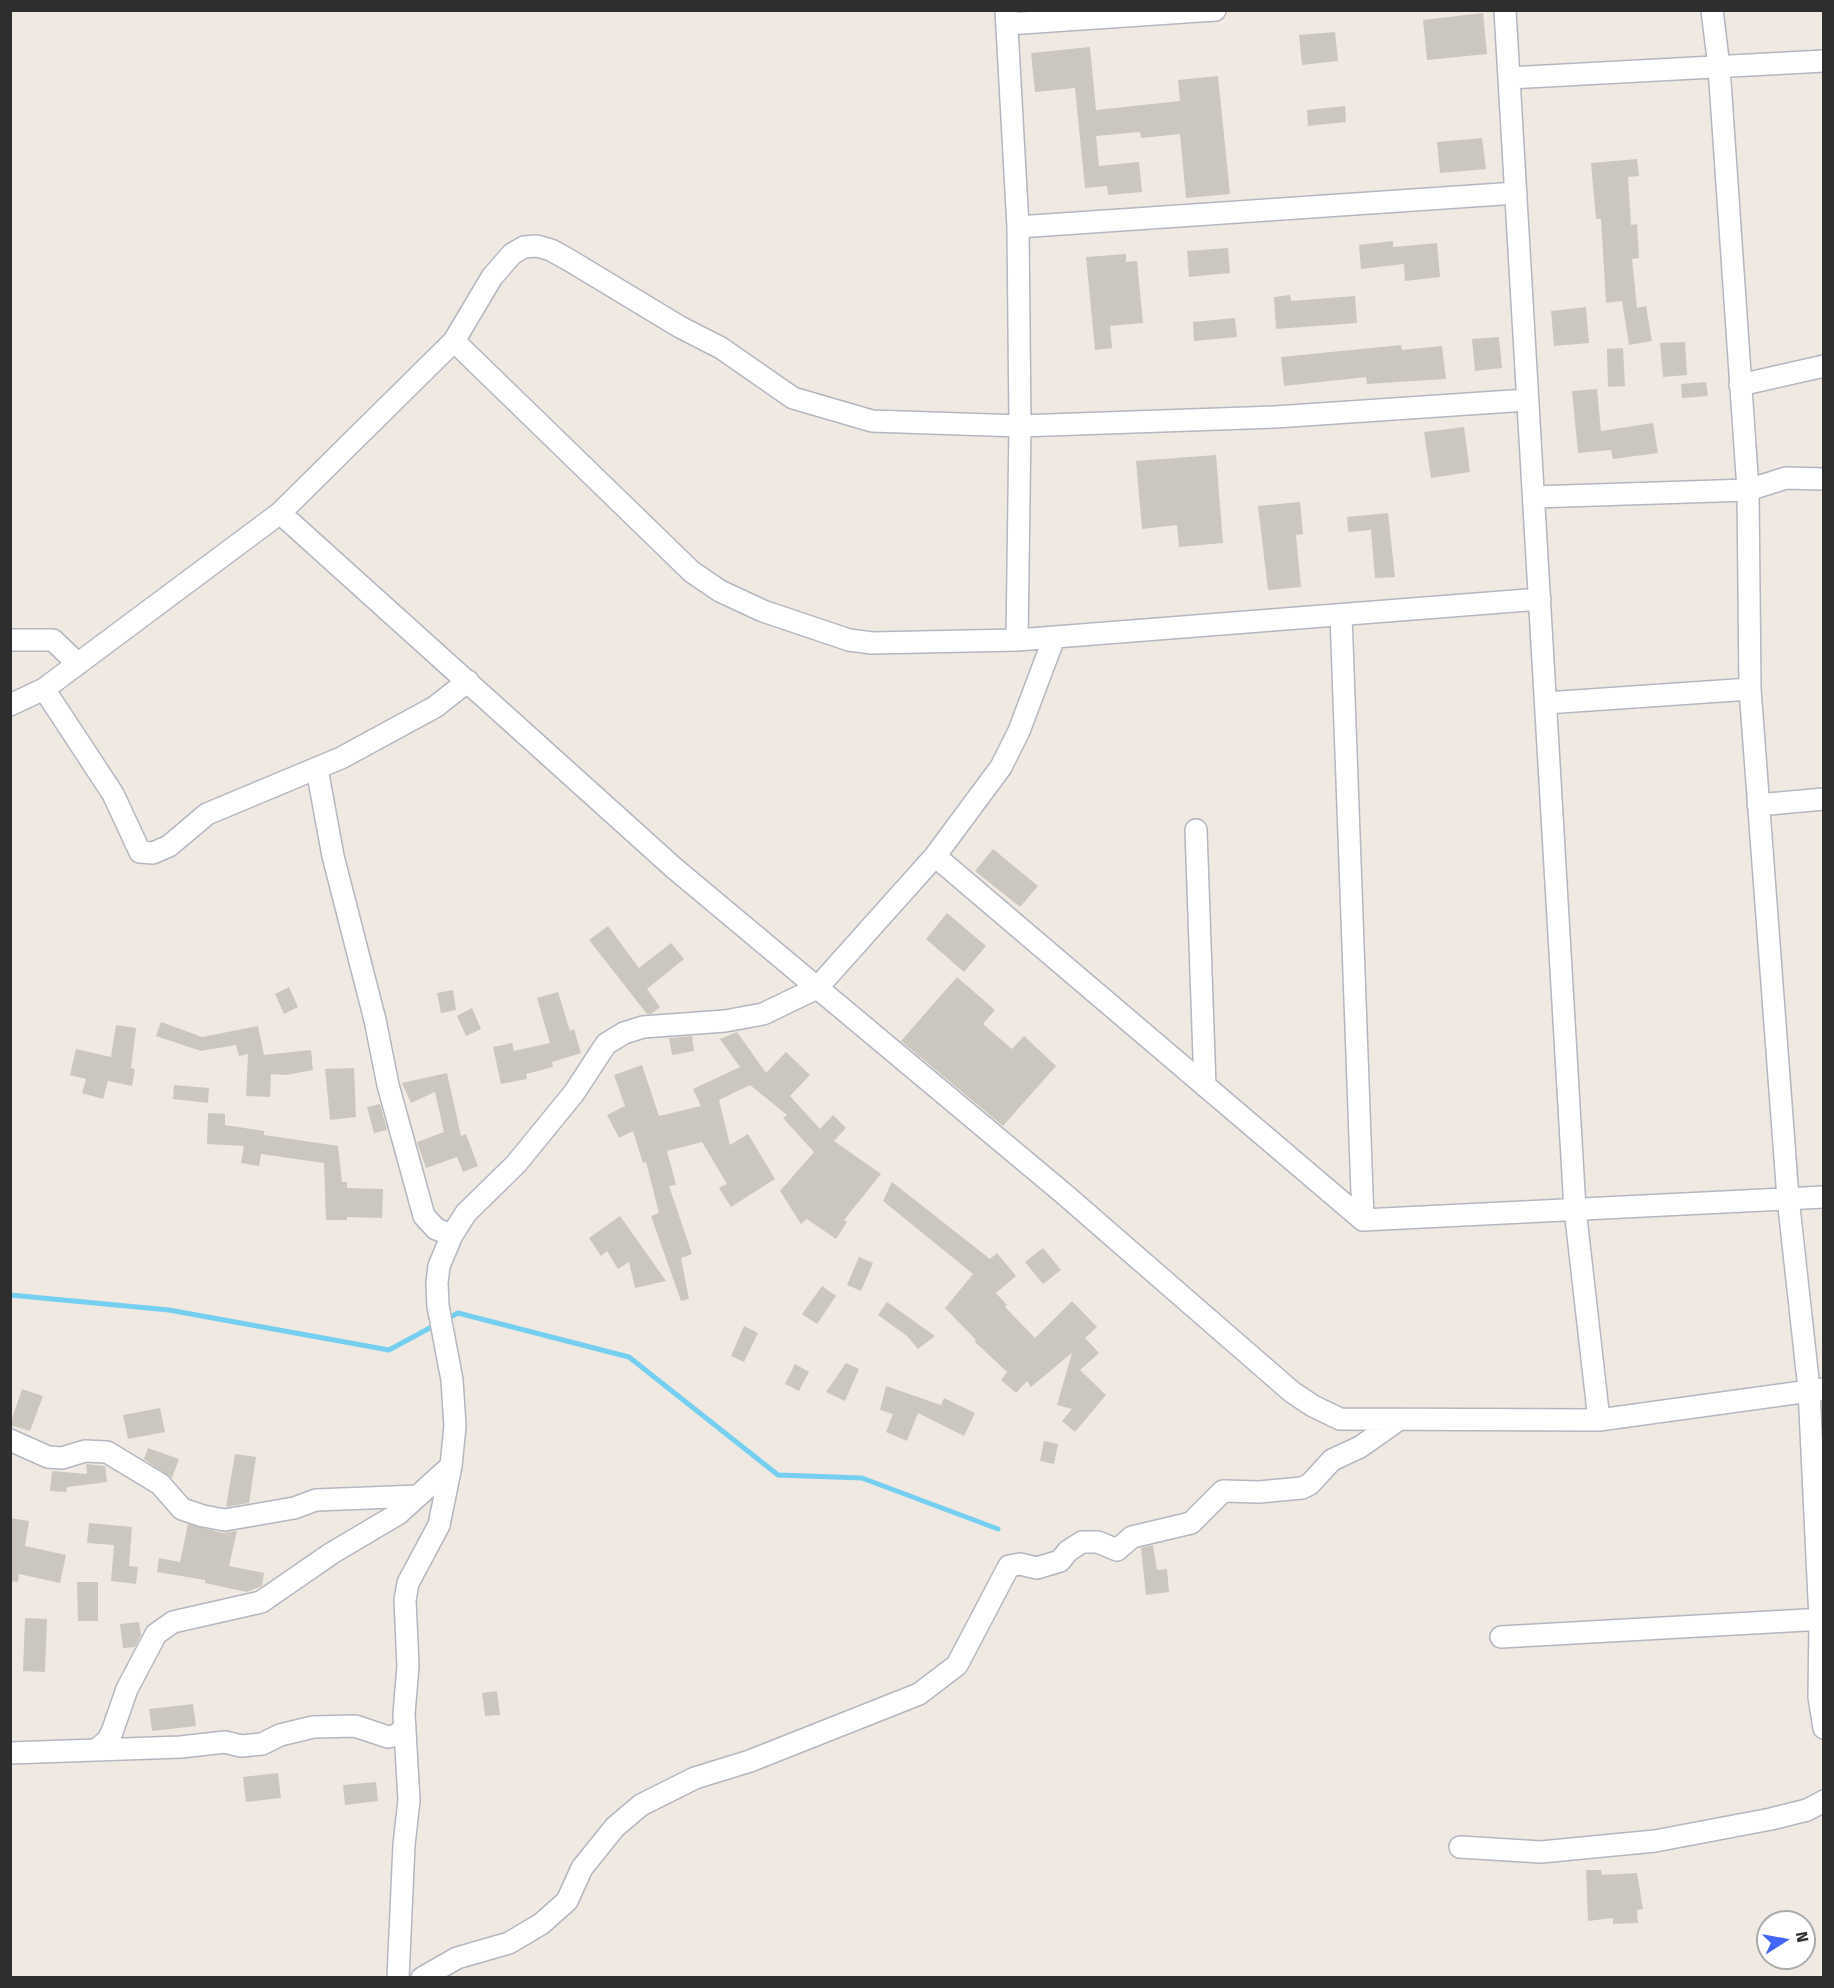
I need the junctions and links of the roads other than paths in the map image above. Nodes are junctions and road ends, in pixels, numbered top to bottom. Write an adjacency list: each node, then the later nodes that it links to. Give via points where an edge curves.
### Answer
1 (1215, 10): 4 (street)
2 (1505, 10): 7 (street)
3 (1712, 10): 6 (street)
4 (1007, 17): 9 (street)
5 (1824, 61): 6 (street)
6 (1719, 67): 7 (street); 12 (street)
7 (1509, 78): 8 (street)
8 (1516, 193): 9 (street); 13 (street)
9 (1018, 226): 14 (street)
10 (454, 341): 14 (street, via 492,277 512,254 524,247 537,246 569,260 721,348 793,398 872,421); 18 (street); 23 (street, via 692,572 720,591 763,611 849,640)
11 (1824, 366): 12 (street)
12 (1740, 385): 16 (street)
13 (1527, 400): 14 (street, via 1275,417); 17 (street)
14 (1020, 426): 23 (street)
15 (1824, 479): 16 (street, via 1786,478)
16 (1748, 490): 17 (street); 27 (street)
17 (1534, 497): 19 (street)
18 (280, 513): 24 (street); 25 (street)
19 (1540, 599): 20 (street); 28 (street)
20 (1341, 615): 21 (street); 40 (street)
21 (1054, 638): 23 (street); 34 (street, via 1001,767)
22 (10, 640): 24 (street, via 53,640)
23 (1017, 640)
24 (78, 664): 26 (street)
25 (468, 681): 30 (street, via 435,707); 35 (street, via 674,868)
26 (45, 689): 29 (street); 30 (street, via 113,794 140,852 153,853 169,846 207,814)
27 (1750, 689): 28 (street); 32 (street)
28 (1546, 703): 39 (street)
29 (10, 705)
30 (317, 769): 41 (street, via 341,889 424,1216 436,1229)
31 (1824, 799): 32 (street)
32 (1758, 805): 38 (street)
33 (1196, 830): 36 (street)
34 (935, 856): 35 (street); 36 (street)
35 (817, 988): 41 (street, via 763,1014 644,1027 606,1044 574,1093 516,1164 466,1213); 44 (street, via 1064,1193 1292,1392 1340,1419)
36 (1205, 1086): 40 (street)
37 (1824, 1197): 38 (street)
38 (1788, 1198): 39 (street); 42 (street)
39 (1575, 1209): 40 (street); 43 (street)
40 (1363, 1220)
41 (452, 1235): 46 (street, via 439,1266 437,1283 452,1380 455,1426)
42 (1816, 1389): 43 (street); 48 (street)
43 (1599, 1420): 44 (street)
44 (1396, 1421): 57 (street, via 1360,1447 1332,1460 1302,1488 1223,1491 1191,1523 1132,1537 1117,1550 1098,1542 1082,1542 1060,1561 1037,1568 1009,1566 957,1665 919,1694 750,1761 695,1778 641,1805 615,1827 582,1868 567,1900 542,1924 509,1942 457,1958)
45 (10, 1440): 47 (street, via 48,1457 107,1452 160,1484 182,1509 225,1520 294,1508 316,1500)
46 (451, 1466): 47 (street); 50 (street, via 439,1525 408,1582)
47 (418, 1496): 52 (street, via 382,1525 332,1553 261,1602 173,1622 156,1634 128,1689 112,1732)
48 (1822, 1620): 49 (street); 51 (street, via 1818,1657)
49 (1501, 1637)
50 (405, 1727): 52 (street, via 388,1737 355,1726 313,1727 262,1744 240,1746 225,1742); 56 (street, via 409,1800)
51 (1824, 1728)
52 (97, 1749): 53 (street)
53 (10, 1753)
54 (1824, 1801): 55 (street, via 1807,1810 1771,1819 1655,1841 1541,1852)
55 (1460, 1847)
56 (398, 1977)
57 (422, 1977)

